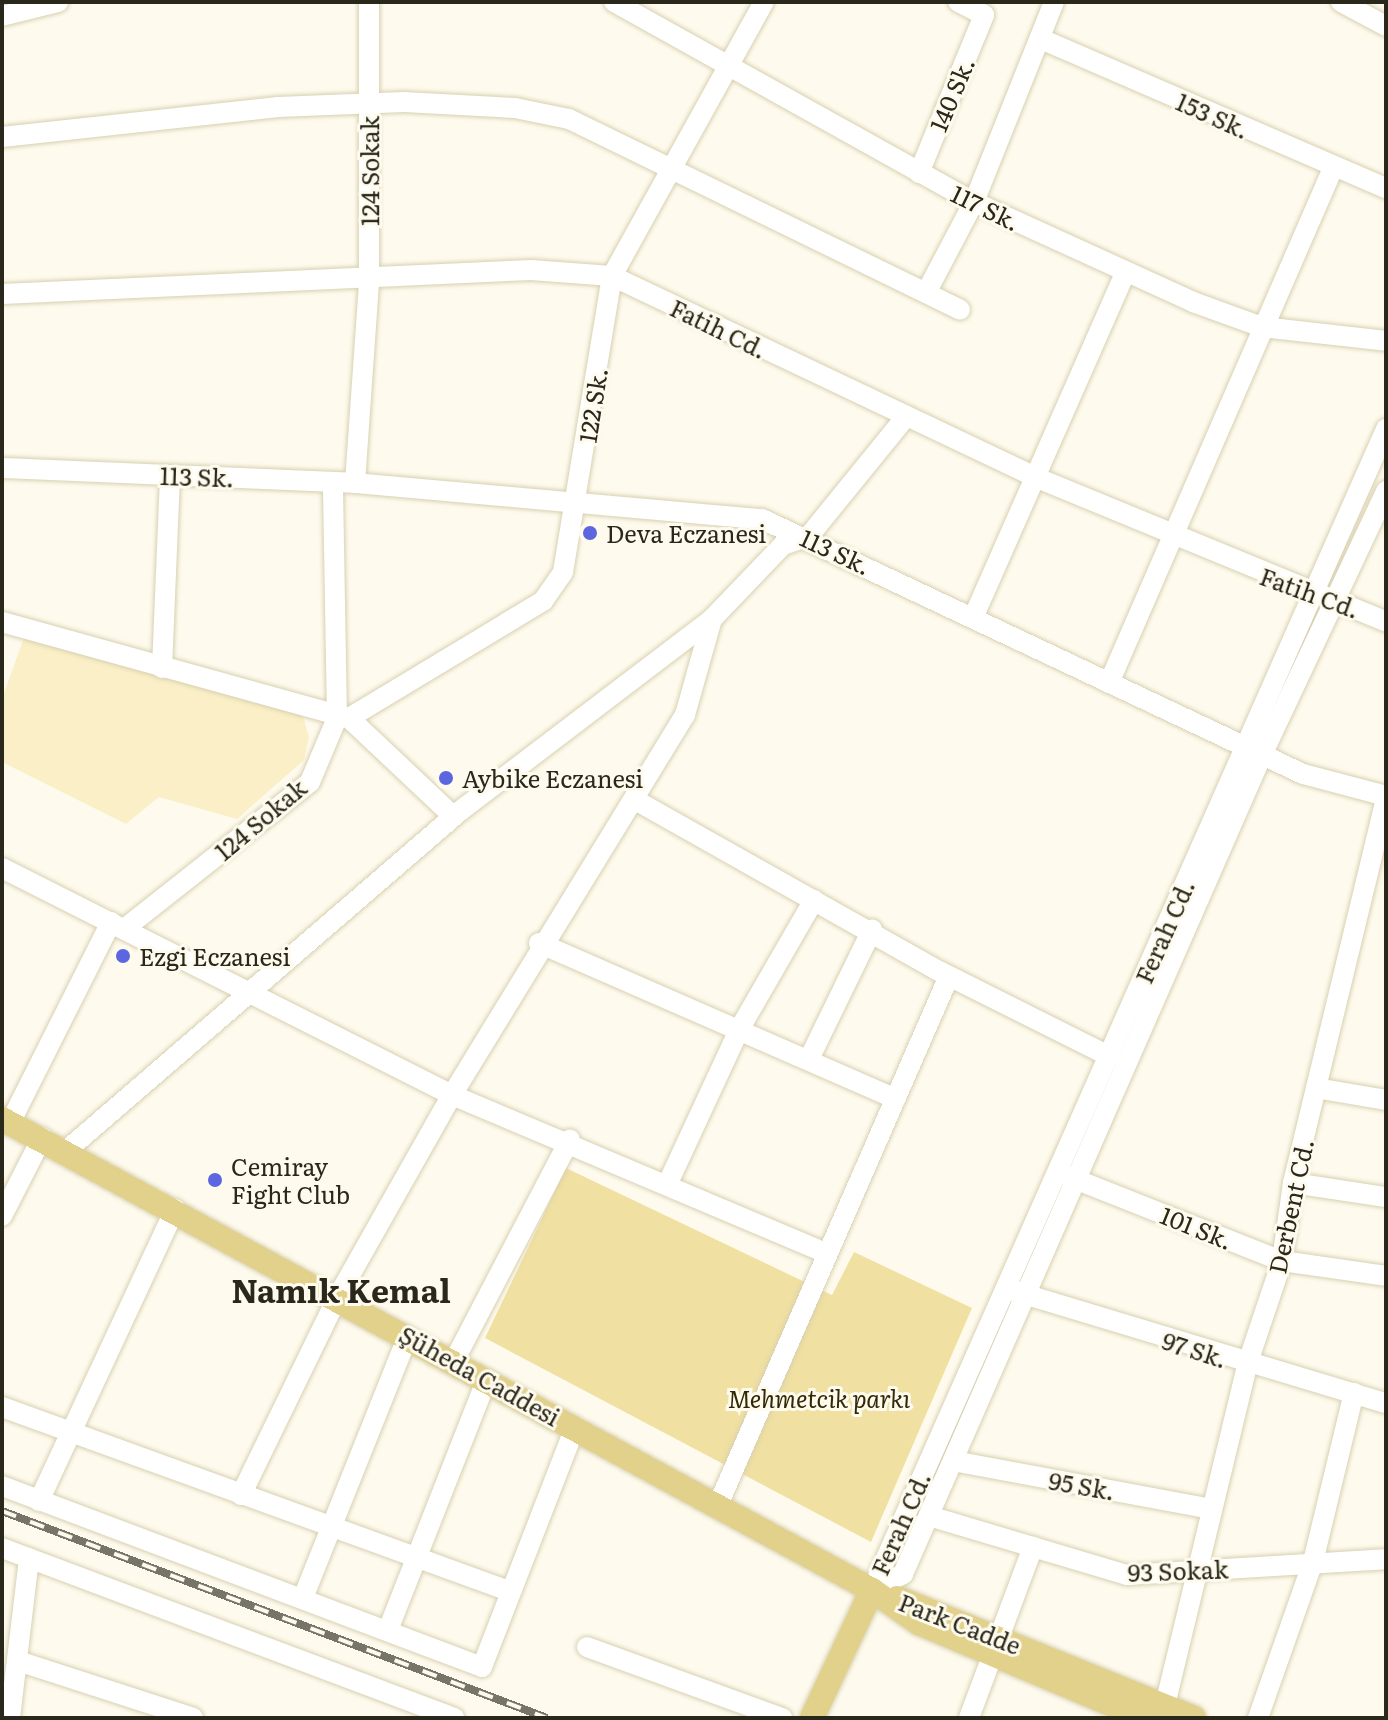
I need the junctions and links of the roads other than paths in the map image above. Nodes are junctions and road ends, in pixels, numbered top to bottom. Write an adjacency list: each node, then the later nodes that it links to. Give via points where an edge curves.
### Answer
1 (58, 2): 8 (street)
2 (369, 2): 12 (street, 124 Sokak)
3 (614, 2): 11 (street, 117 Sk.)
4 (764, 2): 11 (street, 122 Sk.)
5 (958, 2): 16 (street, 140 Sk., via 984,15)
6 (1054, 2): 10 (street)
7 (1341, 2): 9 (street)
8 (2, 16)
9 (1386, 26)
10 (1041, 39): 14 (street, 153 Sk.); 18 (street)
11 (730, 71): 15 (street, 122 Sk.); 16 (street, 117 Sk.)
12 (369, 104): 13 (street); 15 (street, via 515,108 569,119); 21 (street, 124 Sokak)
13 (2, 137)
14 (1333, 168): 17 (street, 153 Sk.); 25 (street)
15 (676, 171): 20 (street, 122 Sk.); 22 (street)
16 (919, 173): 18 (street, 117 Sk.)
17 (1386, 188)
18 (974, 202): 19 (street, 117 Sk.); 22 (street)
19 (1125, 273): 25 (street, 117 Sk.); 31 (street)
20 (612, 276): 21 (street, Fatih Cd., via 531,270); 27 (street, Fatih Cd.); 35 (street, 122 Sk.)
21 (369, 281): 23 (street, Fatih Cd.); 33 (street, 124 Sokak)
22 (927, 291): 24 (street)
23 (2, 294)
24 (960, 310)
25 (1262, 327): 26 (street, 117 Sk.); 37 (street)
26 (1386, 341)
27 (905, 418): 31 (street, Fatih Cd.); 36 (street)
28 (1386, 429): 38 (street, Ferah Cd.)
29 (2, 468): 30 (street, 113 Sk.)
30 (170, 475): 32 (street, 113 Sk.); 44 (street)
31 (1035, 477): 37 (street, Fatih Cd.); 40 (street)
32 (333, 482): 33 (street, 113 Sk.); 46 (street, 124 Sokak)
33 (355, 483): 35 (street, 113 Sk.)
34 (1386, 491): 39 (street, Ferah Cd.)
35 (577, 499): 36 (street, 113 Sk., via 762,519); 46 (street, 122 Sk., via 563,572 543,601)
36 (809, 536): 40 (street, 113 Sk.); 41 (street, via 783,545)
37 (1172, 536): 38 (street, Fatih Cd.); 45 (street)
38 (1309, 595): 39 (street, Fatih Cd.); 47 (street, Ferah Cd.)
39 (1335, 598): 43 (street, Fatih Cd.); 47 (street, Ferah Cd.)
40 (973, 618): 45 (street, 113 Sk.)
41 (712, 619): 49 (street, via 685,715); 50 (street)
42 (2, 622): 44 (street)
43 (1386, 622)
44 (162, 668): 46 (street)
45 (1109, 683): 47 (street, 113 Sk.)
46 (343, 718): 50 (street); 53 (street, 124 Sokak, via 310,782)
47 (1254, 751): 48 (street, 113 Sk.); 59 (street, Ferah Cd.); 69 (street, Ferah Cd.)
48 (1386, 797): 61 (street, Derbent Cd.)
49 (637, 801): 52 (street); 55 (street)
50 (453, 816): 57 (street)
51 (2, 868): 53 (street)
52 (814, 900): 54 (street); 58 (street)
53 (117, 925): 57 (street); 65 (street)
54 (872, 930): 56 (street); 60 (street)
55 (539, 943): 58 (street); 62 (street)
56 (949, 976): 59 (street); 63 (street)
57 (247, 991): 62 (street); 68 (street)
58 (740, 1028): 60 (street); 70 (street)
59 (1109, 1056): 69 (street, Ferah Cd.)
60 (809, 1059): 63 (street)
61 (1316, 1088): 64 (street); 71 (street, Derbent Cd.)
62 (452, 1095): 67 (street); 80 (street)
63 (894, 1098): 75 (street)
64 (1386, 1100)
65 (6, 1121): 66 (main road, Şüheda Caddesi)
66 (42, 1138): 68 (main road, Şüheda Caddesi); 74 (street)
67 (570, 1139): 70 (street); 82 (street)
68 (67, 1150): 73 (main road, Şüheda Caddesi)
69 (1069, 1176): 76 (street, 101 Sk.); 78 (street, Ferah Cd.); 79 (street, Ferah Cd.)
70 (668, 1183): 75 (street)
71 (1293, 1183): 72 (street); 76 (street, Derbent Cd.)
72 (1386, 1197)
73 (175, 1209): 80 (main road, Şüheda Caddesi); 89 (street)
74 (2, 1216)
75 (824, 1252): 94 (street)
76 (1282, 1261): 77 (street, 101 Sk.); 83 (street, Derbent Cd.)
77 (1386, 1276)
78 (1006, 1289): 79 (street, 97 Sk.); 105 (street, Ferah Cd.)
79 (1027, 1296): 83 (street, 97 Sk.); 90 (street, Ferah Cd.)
80 (337, 1298): 81 (main road, Şüheda Caddesi); 92 (street)
81 (408, 1336): 82 (main road, Şüheda Caddesi); 97 (street)
82 (454, 1361): 84 (main road, Şüheda Caddesi)
83 (1247, 1365): 85 (street, 97 Sk.); 95 (street, Derbent Cd.)
84 (487, 1379): 88 (main road, Şüheda Caddesi); 101 (street)
85 (1354, 1393): 86 (street, 97 Sk.); 103 (street)
86 (1386, 1403)
87 (2, 1407): 89 (street)
88 (575, 1427): 94 (main road, Şüheda Caddesi); 106 (street)
89 (69, 1430): 92 (street); 93 (street)
90 (953, 1461): 95 (street, 95 Sk.); 96 (street, Ferah Cd.)
91 (2, 1486): 93 (street)
92 (241, 1495): 97 (street)
93 (39, 1501): 107 (street)
94 (718, 1505): 105 (main road, Şüheda Caddesi)
95 (1211, 1509): 104 (street, Derbent Cd.)
96 (929, 1516): 98 (street, 93 Sokak); 105 (street, Ferah Cd., via 903,1574)
97 (330, 1528): 101 (street); 107 (street)
98 (1033, 1547): 104 (street, 93 Sokak, via 1127,1575); 109 (street)
99 (2, 1548): 100 (street)
100 (29, 1558): 111 (street); 116 (street)
101 (417, 1559): 106 (street); 108 (street)
102 (1386, 1559): 103 (street, 93 Sokak)
103 (1313, 1562): 104 (street, 93 Sokak); 122 (street)
104 (1196, 1570): 112 (street, Derbent Cd.)
105 (872, 1590): 109 (main road, Park Cadde); 118 (main road)
106 (509, 1591): 108 (street, via 482,1667)
107 (303, 1598): 108 (street)
108 (388, 1630)
109 (995, 1646): 112 (main road, Park Cadde); 113 (main road, Park Cadde); 119 (street)
110 (587, 1647): 117 (street)
111 (18, 1661): 114 (street); 115 (street)
112 (1165, 1705): 121 (main road, Park Cadde)
113 (1108, 1712): 120 (main road, Park Cadde)
114 (10, 1718)
115 (193, 1718)
116 (454, 1718)
117 (782, 1718)
118 (812, 1718)
119 (969, 1718)
120 (1144, 1718)
121 (1194, 1718)
122 (1258, 1718)

